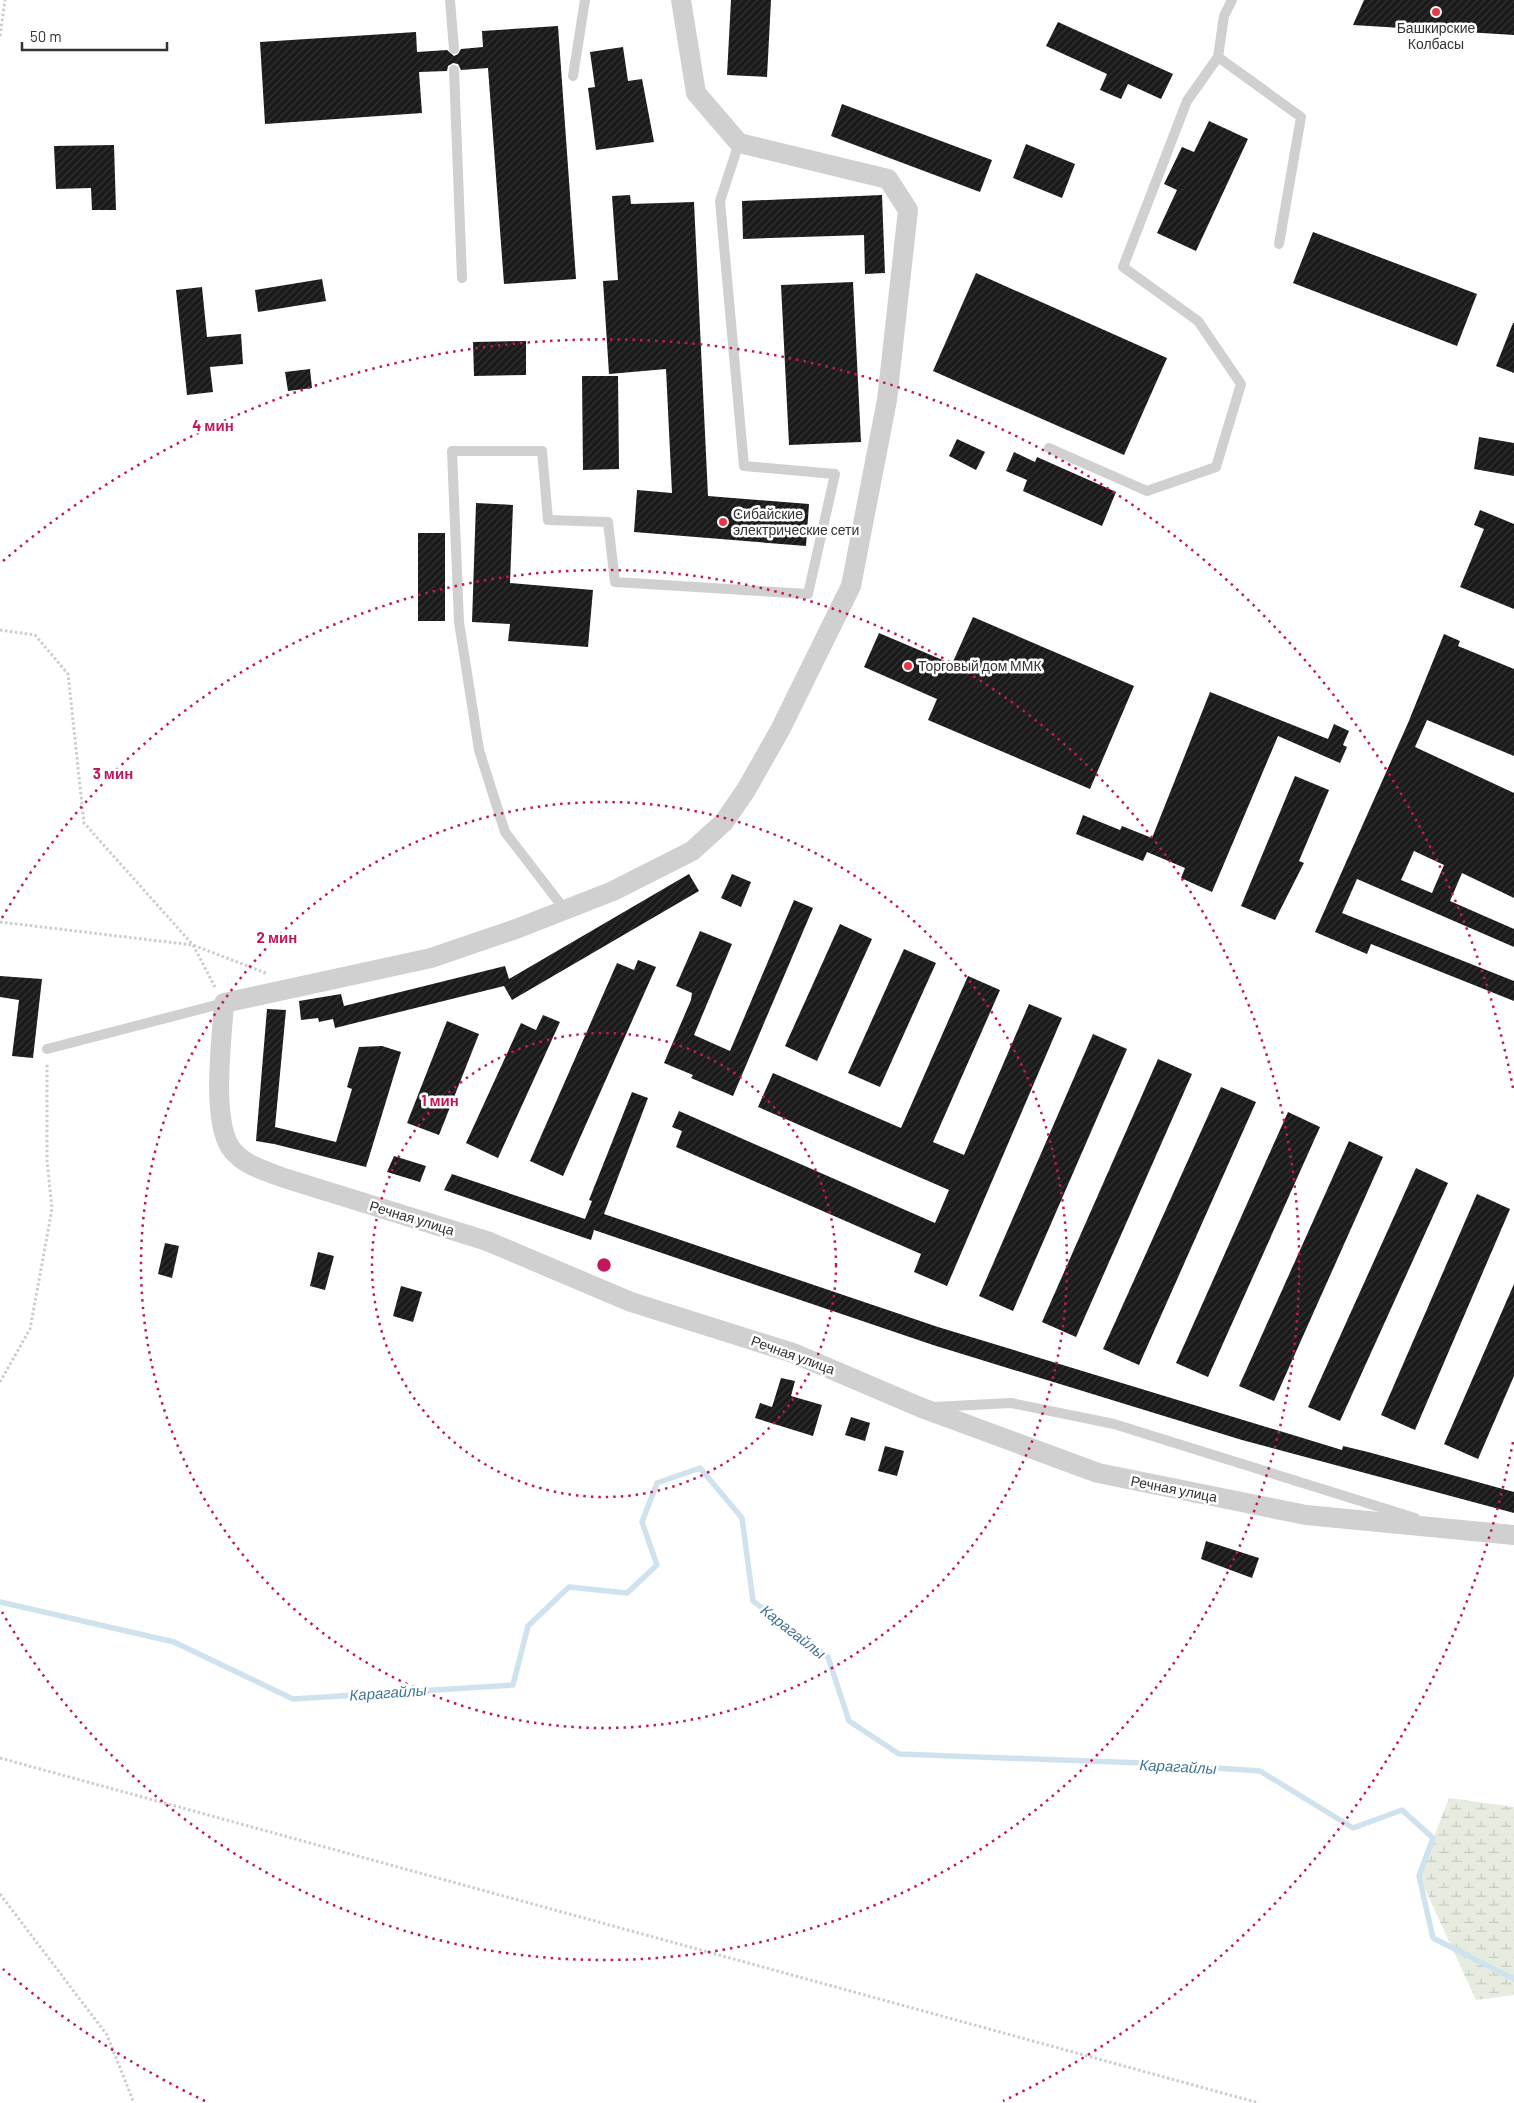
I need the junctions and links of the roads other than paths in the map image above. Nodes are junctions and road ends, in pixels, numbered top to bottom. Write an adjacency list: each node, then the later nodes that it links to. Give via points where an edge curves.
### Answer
1 (450, 0): 5 (lane)
2 (586, 0): 8 (lane)
3 (681, 0): 9 (street, via 696,93)
4 (1232, 0): 6 (lane, via 1224,16)
5 (454, 49)
6 (1218, 57): 10 (lane, via 1301,118); 12 (lane, via 1188,101 1123,267 1198,321 1242,384 1216,466 1147,491)
7 (454, 70): 11 (lane)
8 (573, 76)
9 (739, 143): 13 (street, via 888,179 908,210 887,400 851,586 780,730 724,822 692,851 613,891); 13 (lane, via 720,201 744,466 835,474 808,594 615,582 608,522 548,520 542,452 452,451 459,622 479,750 505,832)
10 (1279, 244)
11 (462, 278)
12 (1049, 448)
13 (565, 910): 14 (street, via 430,958)
14 (224, 1003): 15 (lane); 16 (street, Речная улица, via 219,1101 222,1132 233,1151 251,1165 487,1241 631,1302 793,1353)
15 (47, 1049)
16 (922, 1408): 17 (street, Речная улица, via 1098,1473 1306,1515); 17 (lane, via 1011,1403 1114,1424)
17 (1444, 1527): 18 (street, Речная улица)
18 (1514, 1536)

